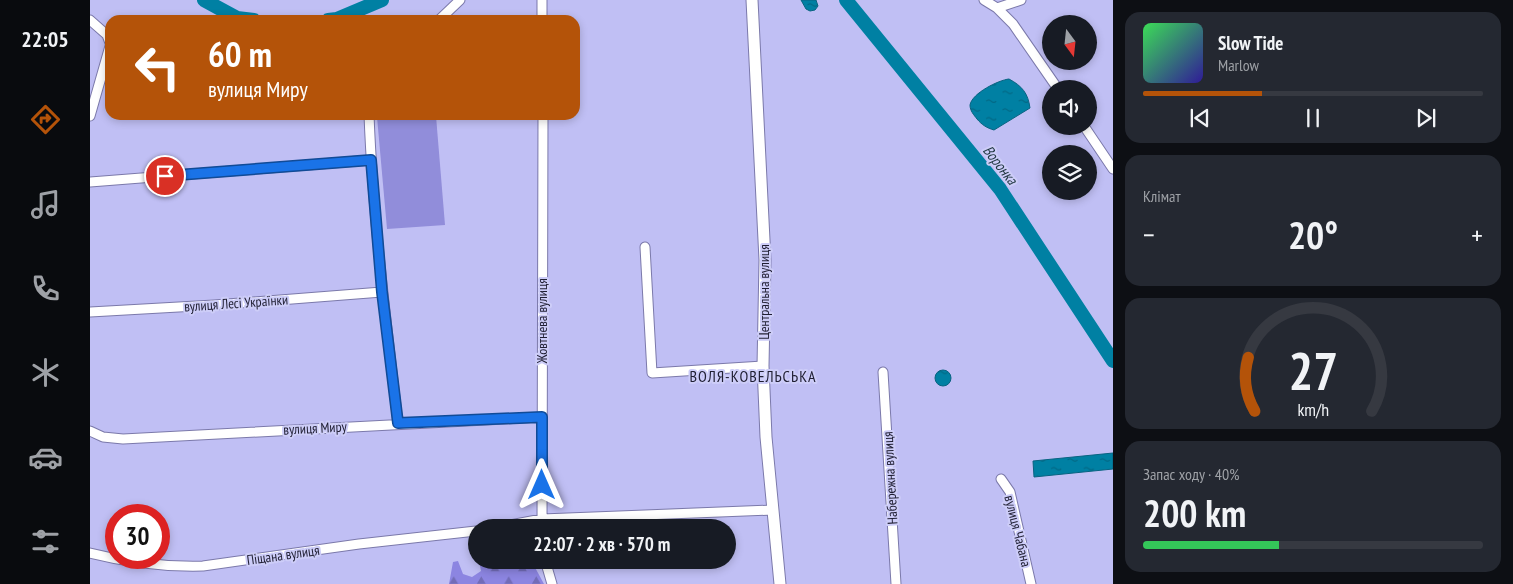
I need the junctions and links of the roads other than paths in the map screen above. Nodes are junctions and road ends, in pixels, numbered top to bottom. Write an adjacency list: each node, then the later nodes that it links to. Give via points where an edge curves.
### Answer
1 (460, 0): 7 (street)
2 (542, 0): 8 (street)
3 (752, 0): 23 (street, Центральна вулиця, via 765,260)
4 (984, 0): 6 (street)
5 (1021, 0): 6 (street)
6 (997, 8): 12 (street, via 1013,24)
7 (445, 15)
8 (542, 15)
9 (90, 20): 10 (street)
10 (105, 34)
11 (105, 72): 13 (street)
12 (1052, 80)
13 (90, 116)
14 (369, 120): 17 (street)
15 (543, 120): 25 (street, Жовтнева вулиця)
16 (1090, 135): 18 (street)
17 (371, 160): 19 (street); 21 (street)
18 (1113, 169)
19 (90, 182)
20 (645, 247): 23 (street, via 652,373)
21 (382, 292): 22 (street, вулиця Лесі Українки); 26 (street)
22 (90, 312)
23 (763, 366): 29 (street, Центральна вулиця)
24 (883, 372): 37 (street, Набережна вулиця)
25 (542, 417): 26 (street, вулиця Миру); 30 (street, Жовтнева вулиця)
26 (398, 423): 27 (street, вулиця Миру, via 123,439)
27 (90, 432)
28 (1001, 480): 38 (street, вулиця Чабана, via 1010,492)
29 (773, 510): 31 (street); 36 (street, Центральна вулиця)
30 (542, 519)
31 (613, 519)
32 (468, 533): 33 (street, Піщана вулиця, via 202,566 144,565)
33 (90, 553)
34 (548, 569): 35 (street)
35 (552, 584)
36 (780, 584)
37 (896, 584)
38 (1031, 584)

